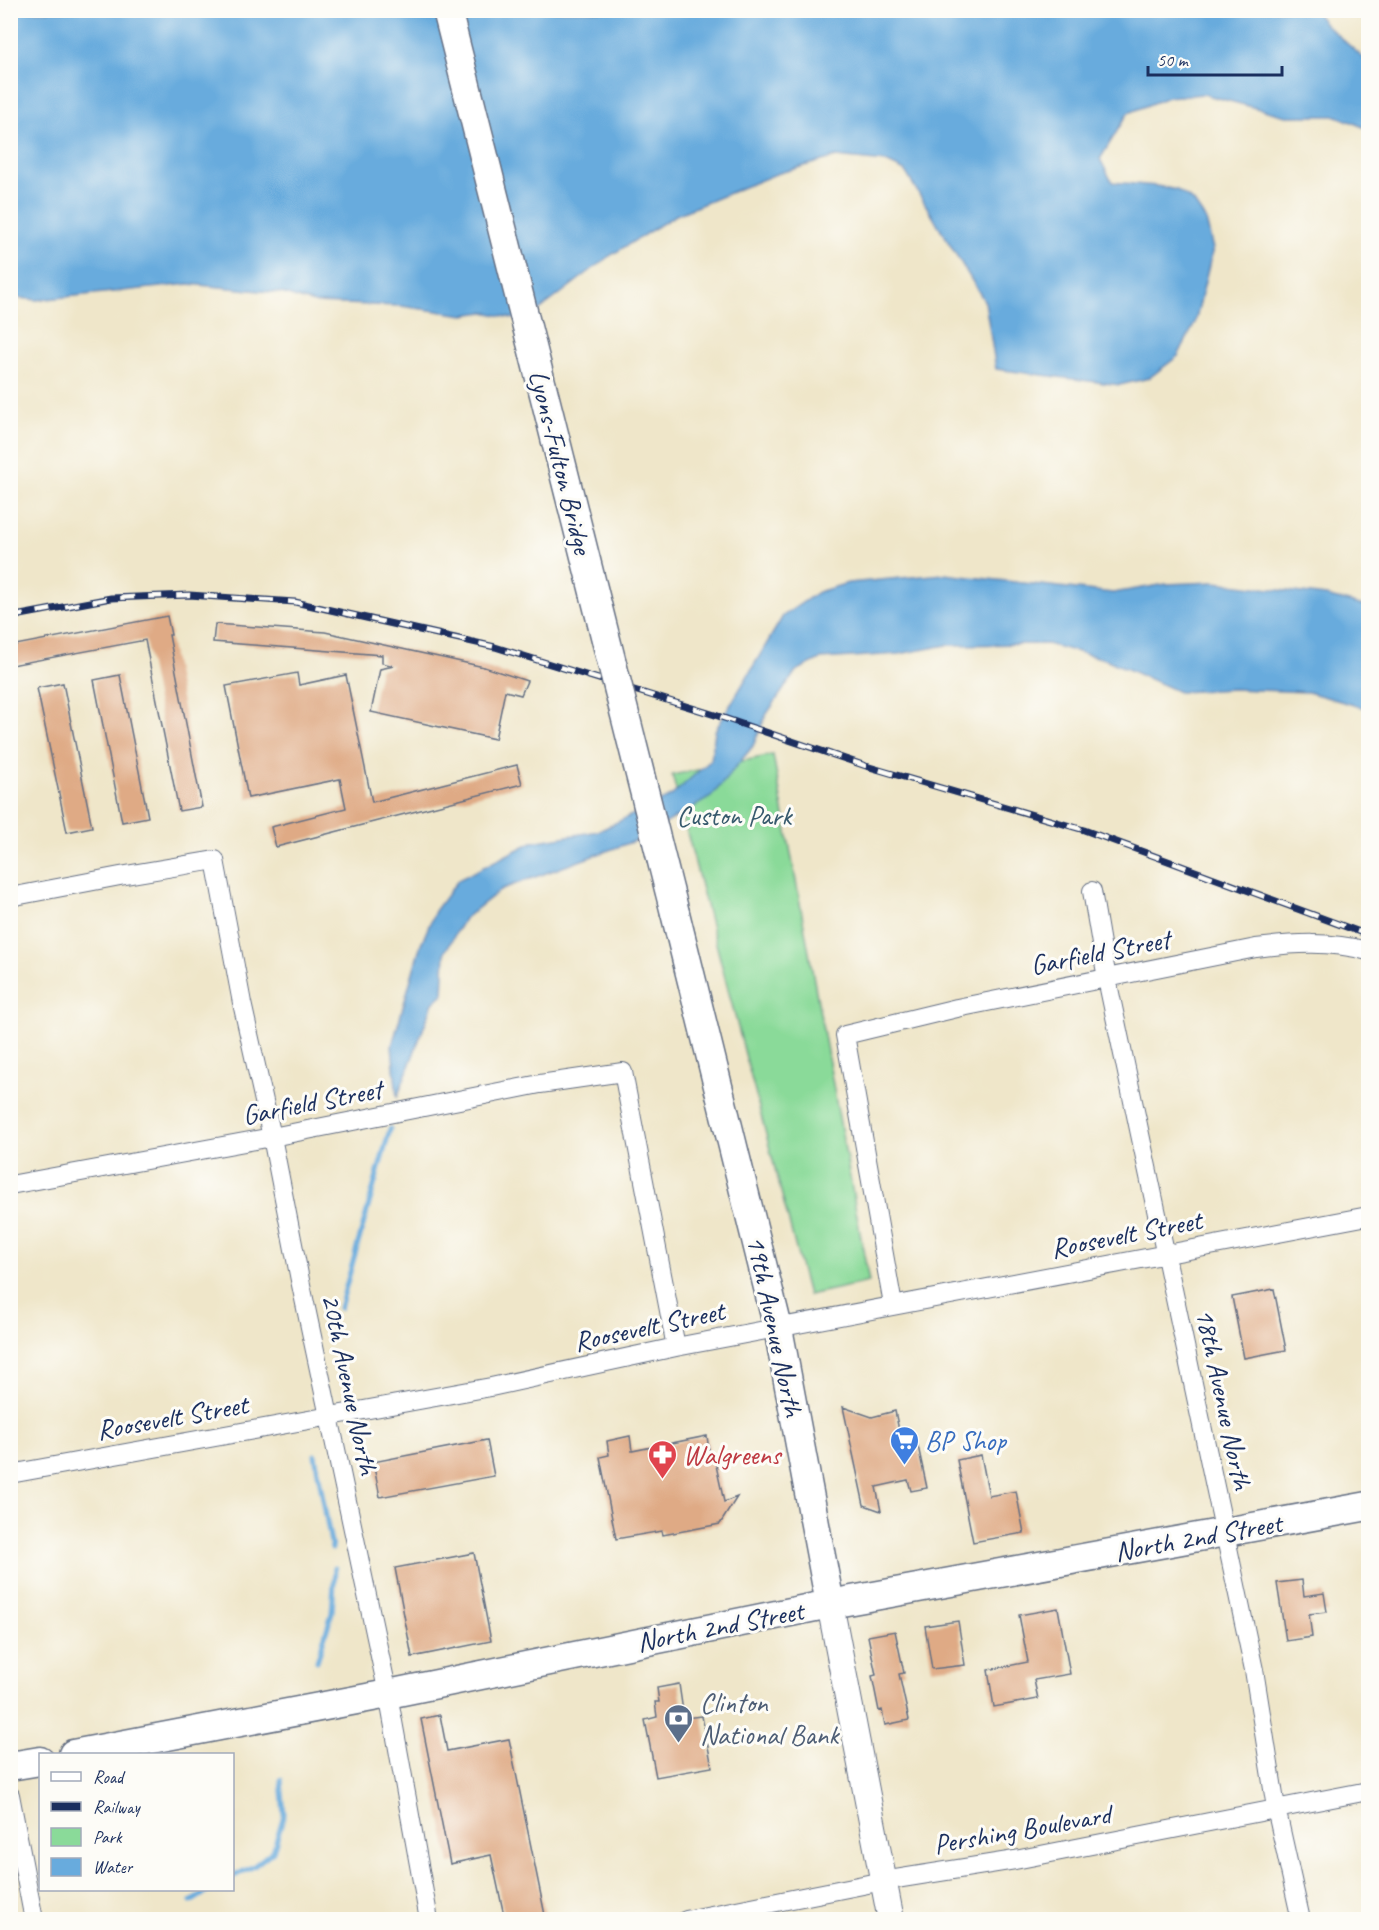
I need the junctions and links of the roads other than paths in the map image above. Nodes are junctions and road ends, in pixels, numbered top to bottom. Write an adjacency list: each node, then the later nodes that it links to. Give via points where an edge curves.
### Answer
1 (447, 10): 4 (main road, Lyons-Fulton Bridge, bridge)
2 (1092, 891): 6 (street, 18th Avenue North)
3 (10, 897): 7 (street, 20th Avenue North, via 215,861)
4 (675, 913): 12 (main road, 19th Avenue North)
5 (1368, 951): 6 (street, Garfield Street, via 1345,945 1299,943 1256,948)
6 (1107, 979): 10 (street, 18th Avenue North); 11 (street, Garfield Street, via 845,1035)
7 (272, 1137): 8 (street, Garfield Street); 13 (street, Garfield Street, via 540,1084 623,1072); 14 (street, 20th Avenue North)
8 (10, 1185)
9 (1368, 1216): 10 (street, Roosevelt Street)
10 (1166, 1253): 11 (street, Roosevelt Street); 17 (street, 18th Avenue North)
11 (892, 1305): 12 (street, Roosevelt Street)
12 (778, 1328): 13 (street, Roosevelt Street); 18 (main road, 19th Avenue North)
13 (676, 1347): 14 (street, Roosevelt Street)
14 (330, 1416): 15 (street, Roosevelt Street); 19 (street, 20th Avenue North)
15 (10, 1474)
16 (1368, 1506): 17 (main road, North 2nd Street)
17 (1225, 1533): 18 (main road, North 2nd Street); 25 (street, 18th Avenue North, via 1254,1670)
18 (831, 1604): 19 (main road, North 2nd Street); 26 (main road, 19th Avenue North)
19 (388, 1694): 20 (main road, North 2nd Street); 28 (street, 20th Avenue North)
20 (83, 1753)
21 (39, 1761): 22 (main road)
22 (10, 1767)
23 (1368, 1791): 25 (street, Pershing Boulevard)
24 (10, 1795): 27 (street)
25 (1276, 1808): 26 (street, Pershing Boulevard, via 1015,1860); 31 (street, 18th Avenue North)
26 (883, 1881): 29 (street, Pershing Boulevard); 30 (main road, 19th Avenue North)
27 (34, 1920)
28 (429, 1920)
29 (686, 1920)
30 (891, 1920)
31 (1301, 1920)

